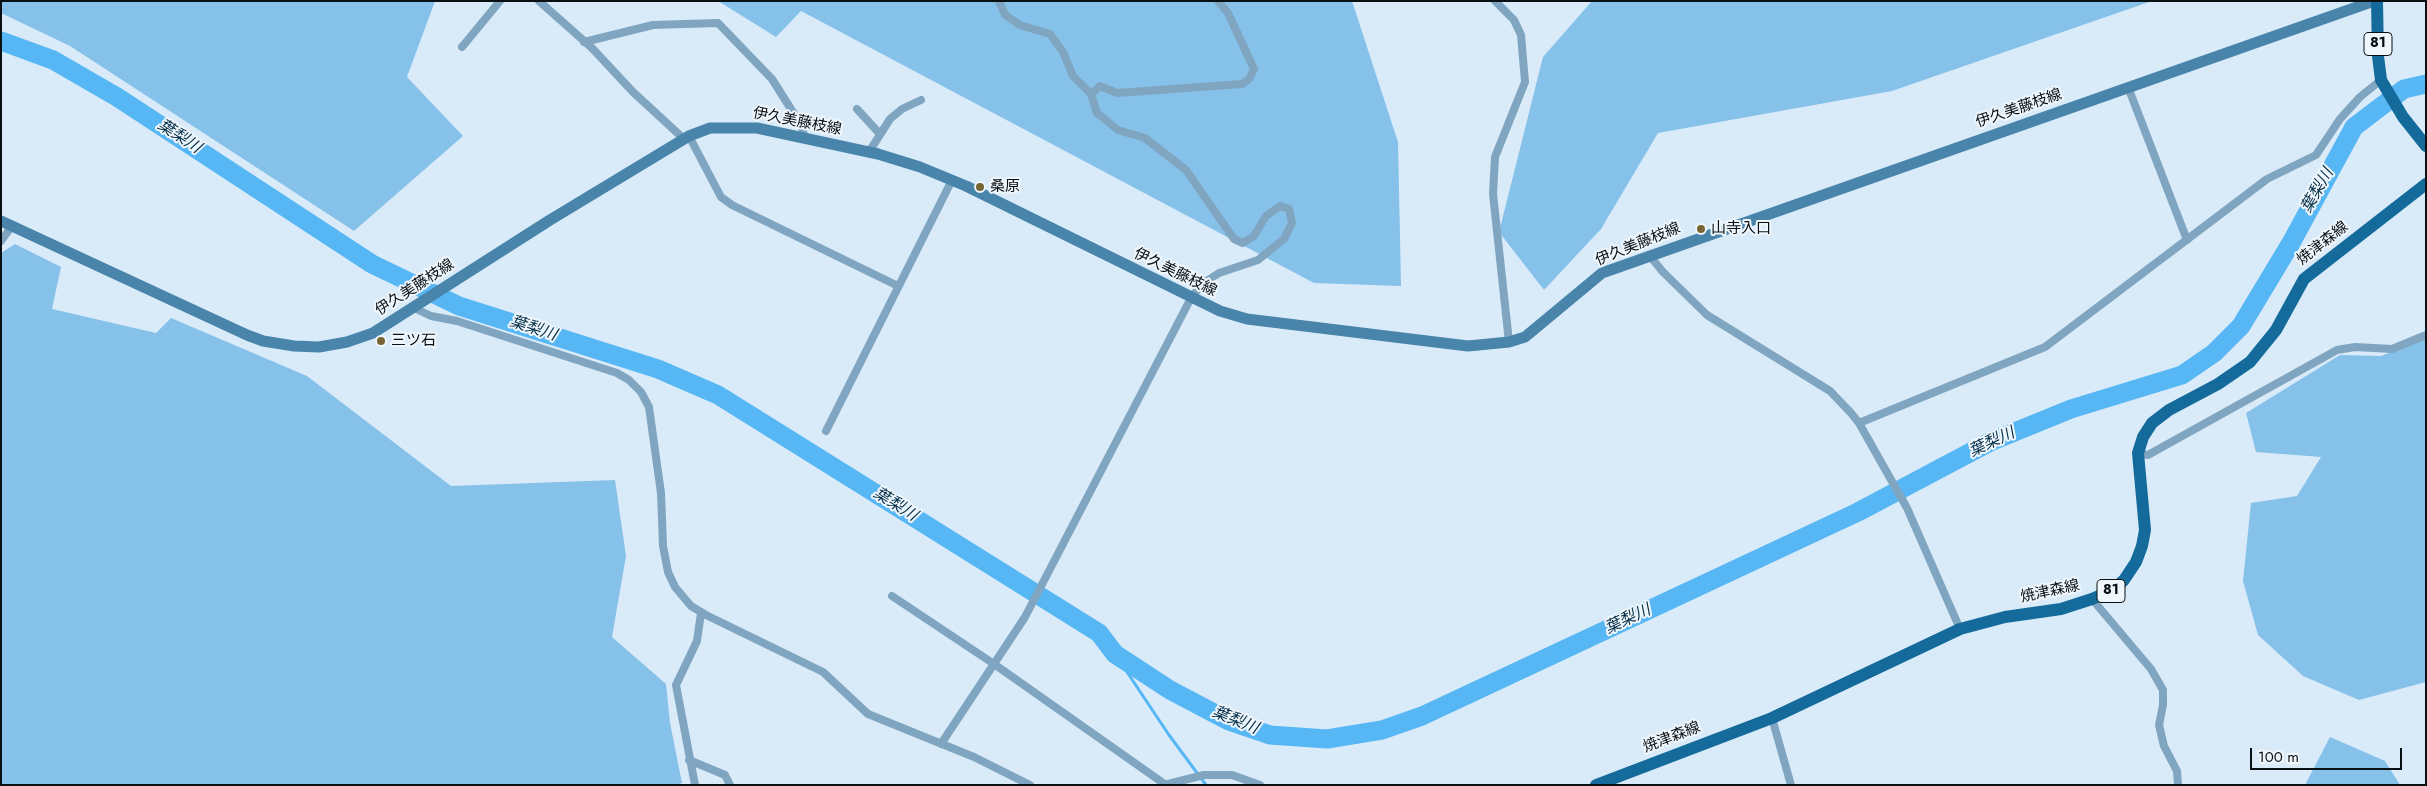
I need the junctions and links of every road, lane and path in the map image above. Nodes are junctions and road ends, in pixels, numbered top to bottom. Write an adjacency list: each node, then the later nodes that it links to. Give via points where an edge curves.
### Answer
1 (500, 1): 8 (street)
2 (539, 1): 7 (street)
3 (999, 1): 11 (street, via 1004,15 1020,26 1050,34 1063,52 1072,76)
4 (1218, 1): 11 (street, via 1228,13 1254,69 1249,79 1242,84 1117,93 1100,86)
5 (1495, 1): 30 (street, via 1514,20 1521,35 1525,82 1495,157 1493,194)
6 (2376, 1): 9 (main road, 81); 10 (main road, 伊久美藤枝線)
7 (584, 42): 15 (street, via 633,92); 16 (street, via 653,25 718,23 772,78 801,125)
8 (462, 47)
9 (2382, 83): 17 (main road, 81); 23 (street, via 2360,97 2340,119 2316,155 2267,179)
10 (2128, 87): 23 (street); 25 (main road, 伊久美藤枝線)
11 (1091, 94): 27 (street, via 1097,113 1118,130 1145,138 1186,170 1234,240 1243,243 1254,236 1266,216 1280,206 1289,209 1292,223 1284,239 1258,260 1219,272 1202,284)
12 (922, 100): 14 (street, via 902,108)
13 (857, 110): 14 (street)
14 (879, 133): 18 (street)
15 (687, 138): 16 (main road, 伊久美藤枝線, via 710,128 734,127 757,128); 26 (street, via 721,197 732,205); 28 (main road, 伊久美藤枝線)
16 (805, 138): 18 (main road, 伊久美藤枝線)
17 (2426, 146)
18 (869, 152): 19 (main road, 伊久美藤枝線, via 920,166)
19 (952, 180): 26 (street); 27 (main road, 伊久美藤枝線)
20 (2426, 184): 33 (main road, 焼津森線 / 81, via 2304,279 2276,330 2250,362 2152,423 2142,437)
21 (1, 221): 22 (main road, 伊久美藤枝線)
22 (12, 226): 24 (street); 28 (main road, 伊久美藤枝線, via 263,341 320,347 347,342 373,333)
23 (2187, 240): 31 (street, via 2046,347)
24 (1, 241)
25 (1649, 255): 30 (main road, 伊久美藤枝線, via 1602,273 1541,326 1525,337); 31 (street, via 1707,315 1830,391)
26 (898, 286): 32 (street)
27 (1191, 298): 30 (main road, 伊久美藤枝線, via 1220,312 1247,319 1468,346); 38 (street, via 1044,583)
28 (416, 305): 36 (street, via 431,316 457,321 617,373 641,392 649,407 653,426 668,572 682,596)
29 (2426, 335): 33 (street, via 2392,349 2355,347 2337,350 2148,455)
30 (1509, 342)
31 (1859, 422): 37 (street, via 1907,508)
32 (826, 432)
33 (2138, 453): 35 (main road, 焼津森線 / 81, via 2145,530 2142,546 2124,580 2113,590)
34 (892, 596): 38 (street)
35 (2092, 599): 37 (main road, 焼津森線 / 81, via 2061,609 2005,617); 49 (street, via 2151,669 2163,690 2159,725 2164,746 2177,771)
36 (702, 612): 40 (street, via 823,672 868,714); 41 (street, via 697,641 676,686)
37 (1960, 629): 39 (main road, 焼津森線 / 81)
38 (994, 664): 40 (street); 45 (street)
39 (1772, 718): 47 (main road, 焼津森線 / 81); 48 (street)
40 (941, 744): 44 (street)
41 (689, 760): 42 (street); 43 (street, via 725,775)
42 (695, 785)
43 (730, 785)
44 (1030, 785)
45 (1165, 785): 46 (street, via 1204,775 1232,775)
46 (1260, 785)
47 (1596, 785)
48 (1791, 785)
49 (2178, 785)

